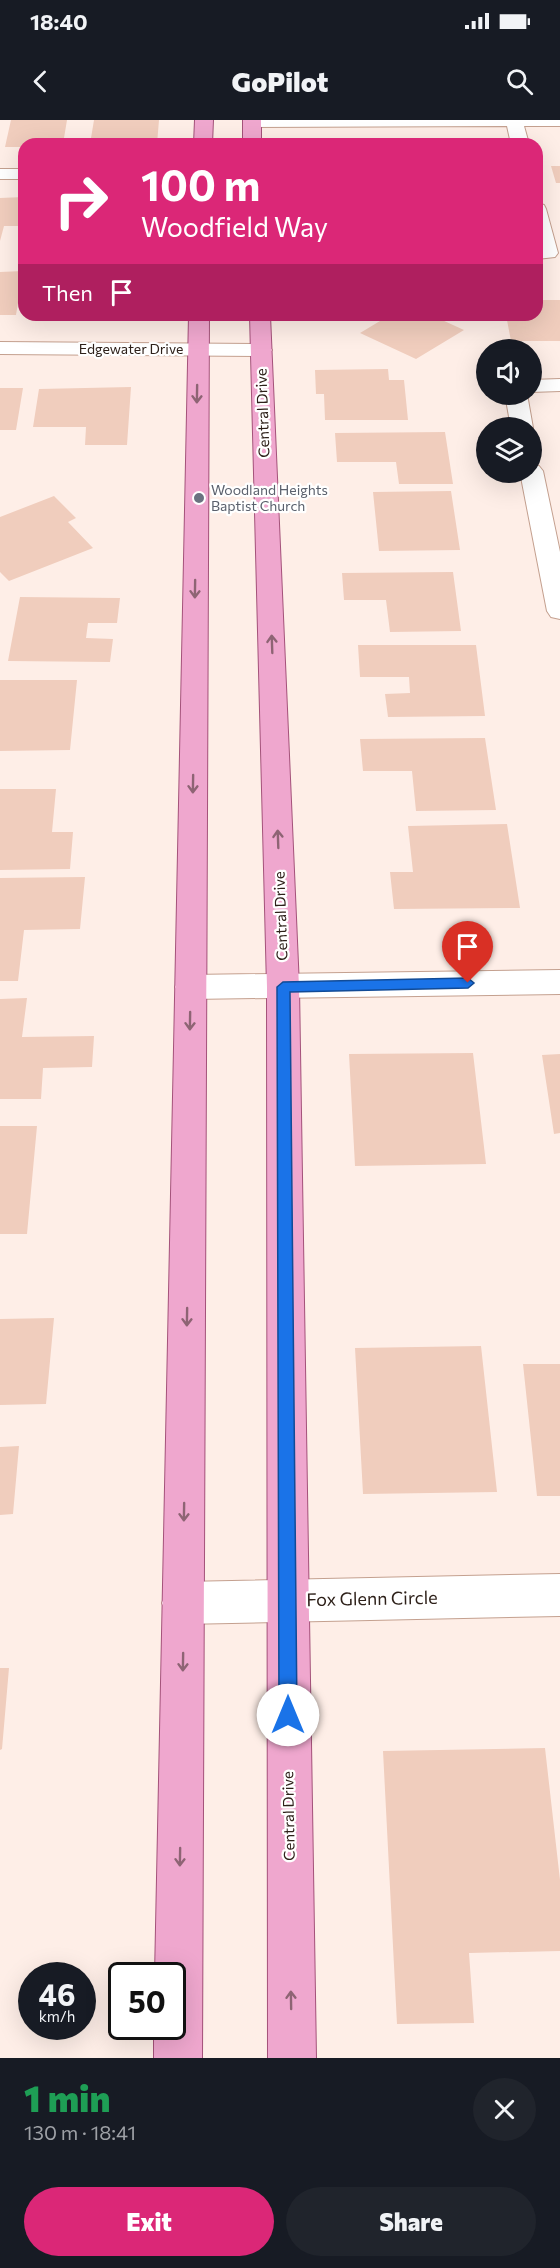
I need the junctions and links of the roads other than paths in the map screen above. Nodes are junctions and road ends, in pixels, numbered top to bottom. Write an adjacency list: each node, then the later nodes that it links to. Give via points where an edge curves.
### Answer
1 (204, 120): 5 (main road)
2 (252, 121): 3 (street); 6 (main road)
3 (514, 121): 4 (street); 7 (street)
4 (560, 121)
5 (203, 138)
6 (252, 138)
7 (518, 138)
8 (0, 174): 9 (street)
9 (18, 174)
10 (543, 234): 11 (street)
11 (548, 255)
12 (199, 321): 15 (main road)
13 (260, 321): 16 (main road, Central Drive)
14 (0, 348): 15 (street, Edgewater Drive)
15 (198, 350): 16 (street, Edgewater Drive); 22 (main road, one-way to 22)
16 (261, 350): 23 (main road, Central Drive, one-way to 16)
17 (560, 385): 18 (street)
18 (542, 388)
19 (533, 483): 20 (street)
20 (560, 611)
21 (560, 982): 23 (street)
22 (191, 987): 23 (street); 26 (main road, one-way to 26)
23 (283, 987): 25 (main road, Central Drive)
24 (560, 1595): 25 (street, Fox Glenn Circle)
25 (287, 1600): 26 (street, Fox Glenn Circle); 28 (main road, Central Drive, one-way to 25)
26 (183, 1603): 27 (main road, one-way to 27)
27 (178, 2058)
28 (292, 2058)

